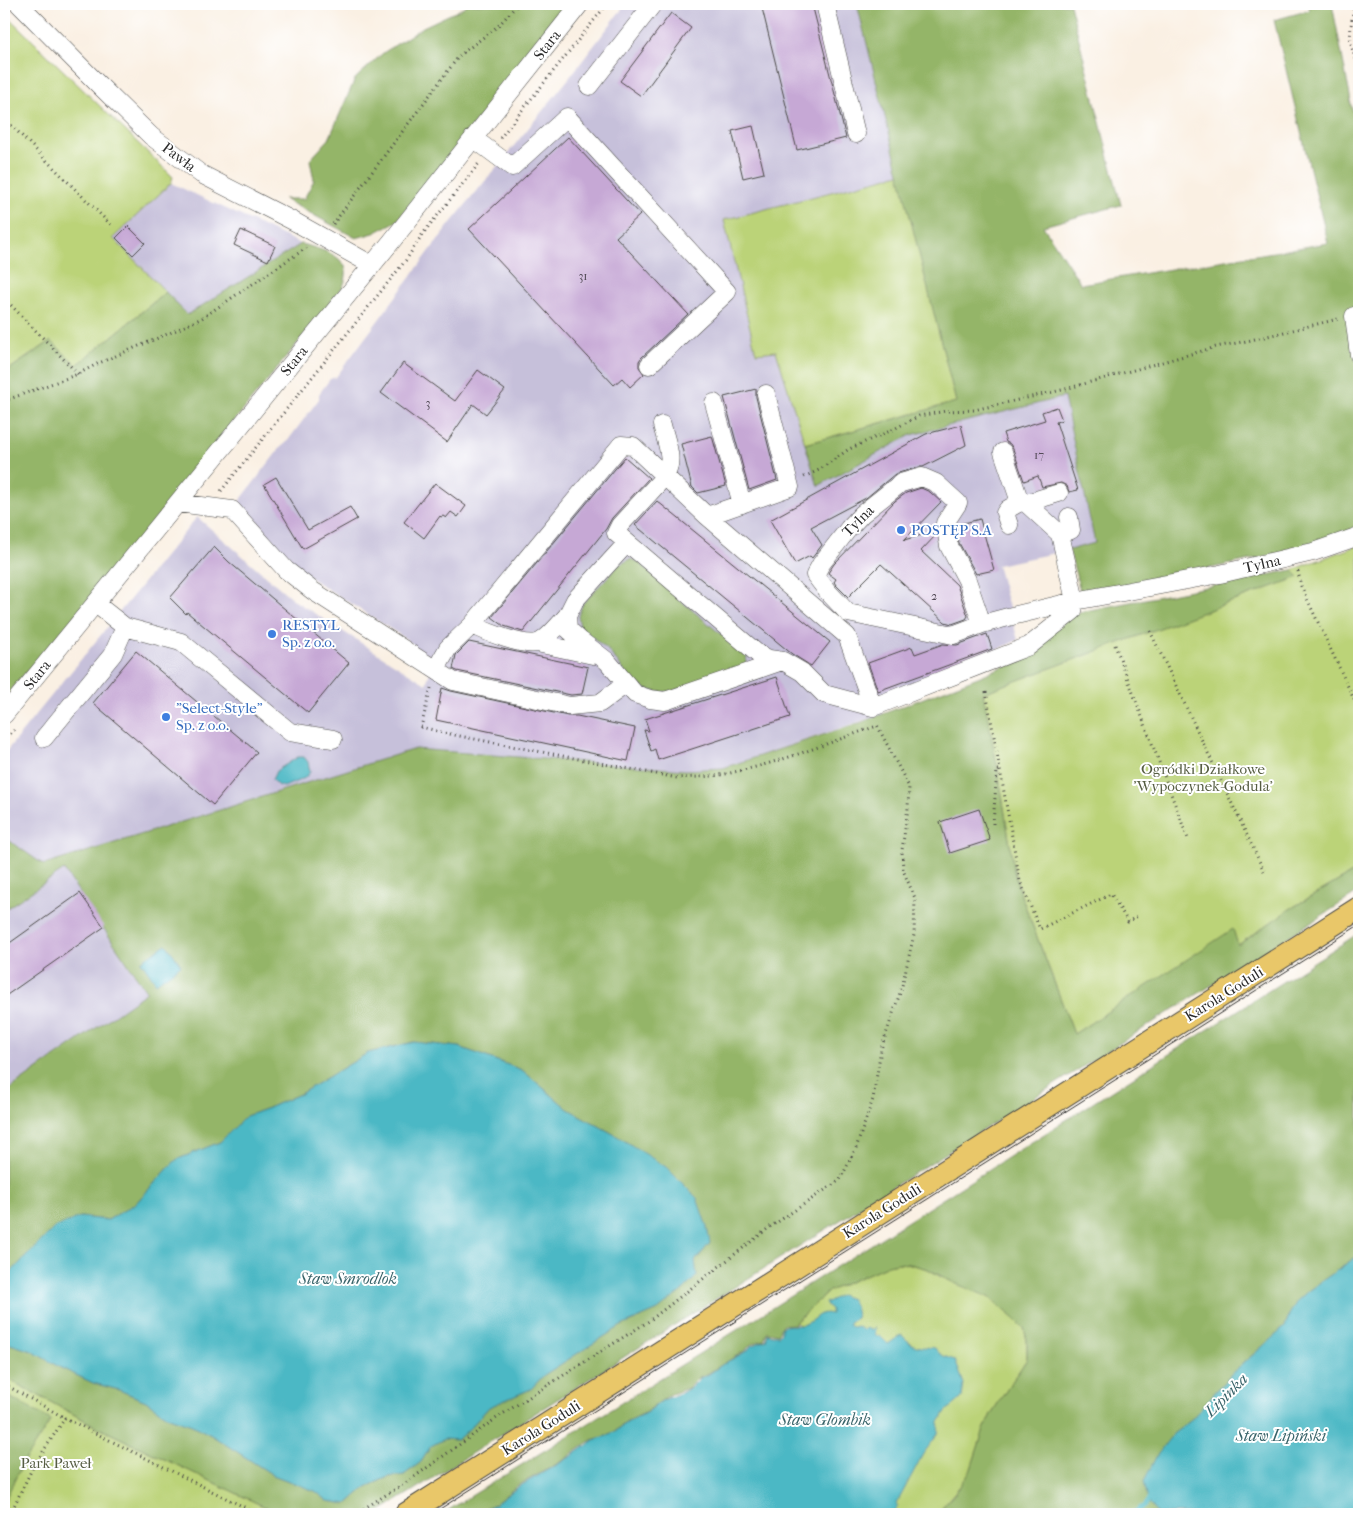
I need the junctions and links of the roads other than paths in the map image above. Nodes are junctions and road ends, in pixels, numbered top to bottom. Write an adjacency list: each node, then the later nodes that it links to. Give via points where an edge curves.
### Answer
1 (19, 4): 8 (street, Pawła, via 152,136 201,174)
2 (580, 4): 7 (street, Stara)
3 (825, 4): 6 (street)
4 (648, 5): 5 (street)
5 (589, 86)
6 (856, 134)
7 (473, 138): 8 (street, Stara); 11 (street, via 512,167 567,116 727,292)
8 (372, 265): 19 (street, Stara)
9 (1354, 316): 10 (street)
10 (1359, 355)
11 (649, 365)
12 (766, 394): 20 (street, via 790,487)
13 (714, 403): 20 (street)
14 (662, 425): 16 (street, via 670,460)
15 (1004, 452): 18 (street)
16 (665, 476): 21 (street); 26 (street, via 620,525 616,533); 30 (street, via 633,446 621,445)
17 (1059, 493): 18 (street)
18 (1023, 502): 23 (street, via 1005,513); 24 (street)
19 (178, 503): 28 (street, Stara); 36 (street, via 232,510 286,570 312,591)
20 (742, 504): 21 (street)
21 (707, 516): 38 (street, via 847,636)
22 (1069, 517): 24 (street, via 1071,530)
23 (1009, 525)
24 (1060, 534): 27 (street)
25 (1359, 536): 27 (street, Tylna, via 1313,552 1220,574)
26 (627, 543): 29 (street, via 575,600); 35 (street, via 758,654)
27 (1075, 601): 31 (street, Tylna); 38 (street, via 1073,611 1029,646)
28 (96, 604): 32 (street); 39 (street, Stara)
29 (567, 616): 33 (street); 34 (street, via 568,629)
30 (472, 624): 33 (street, via 514,641); 36 (street, via 448,648)
31 (982, 624): 31 (street, Tylna, via 967,580 949,546 945,523 958,503 936,483 922,477 901,483 862,514 815,575 848,613 954,635)
32 (125, 627): 40 (street, via 113,654); 41 (street, via 181,642 290,732)
33 (538, 643): 34 (street)
34 (602, 657): 37 (street)
35 (782, 661): 37 (street, via 665,702 634,694); 38 (street, via 802,672 824,694)
36 (436, 669): 37 (street, via 453,681 570,706 600,702)
37 (626, 684)
38 (873, 707)
39 (10, 721)
40 (44, 738)
41 (333, 739)
42 (1359, 908): 43 (main road, Karola Goduli)
43 (406, 1514)

